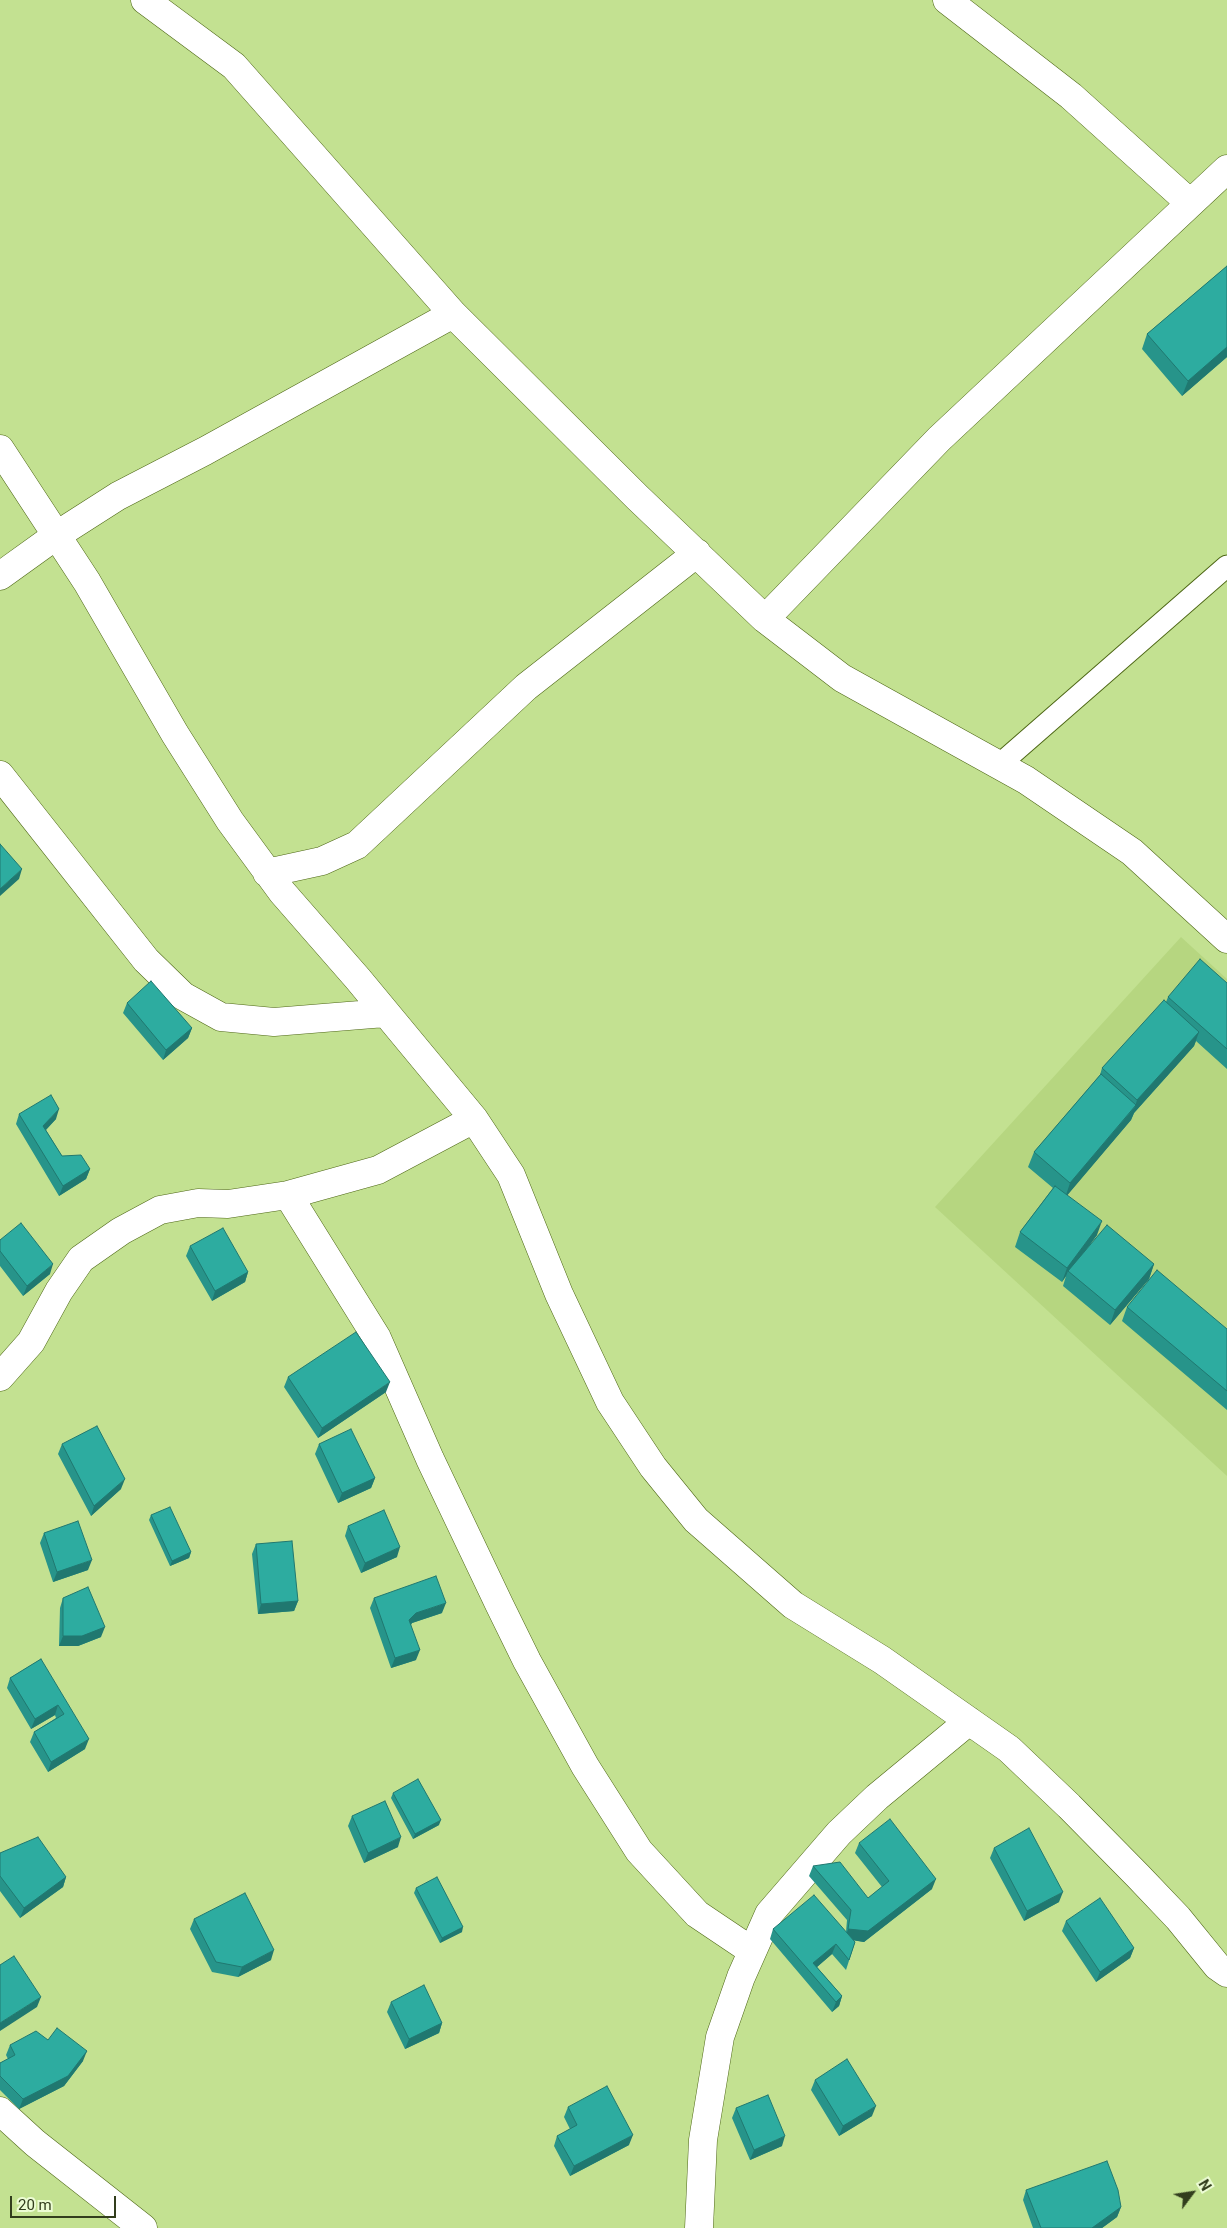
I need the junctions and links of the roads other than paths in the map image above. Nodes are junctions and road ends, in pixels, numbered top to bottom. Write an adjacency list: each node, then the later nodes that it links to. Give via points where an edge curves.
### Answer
1 (145, 0): 5 (street, via 234,66)
2 (947, 0): 4 (street, via 1072,96)
3 (1227, 169): 4 (street)
4 (1190, 203): 11 (street, via 939,439)
5 (453, 314): 7 (street, via 118,496); 8 (street)
6 (0, 449): 7 (street)
7 (57, 535): 10 (street); 14 (street, via 180,742)
8 (696, 553): 11 (street); 14 (street, via 526,687 357,845 322,861)
9 (1227, 566): 12 (lane)
10 (0, 576)
11 (765, 619): 12 (street, via 842,678)
12 (999, 765): 15 (street, via 1132,852)
13 (0, 775): 16 (street, via 146,960 183,996 221,1017 274,1022)
14 (267, 873): 16 (street)
15 (1227, 939)
16 (385, 1013): 17 (street)
17 (474, 1119): 18 (street, via 378,1170); 20 (street, via 511,1175 559,1294 610,1402 653,1467 696,1520 793,1605 882,1660)
18 (288, 1195): 19 (street, via 228,1204 198,1203 160,1210 121,1230 81,1259 31,1342); 21 (street, via 377,1338 499,1604 585,1766 639,1851 697,1914)
19 (0, 1377)
20 (969, 1721): 21 (street, via 839,1833 768,1914); 22 (street, via 1009,1749 1070,1806)
21 (752, 1951): 25 (street, via 720,2037 702,2140)
22 (1227, 1973)
23 (0, 2111): 24 (street, via 34,2143)
24 (143, 2228)
25 (699, 2228)

